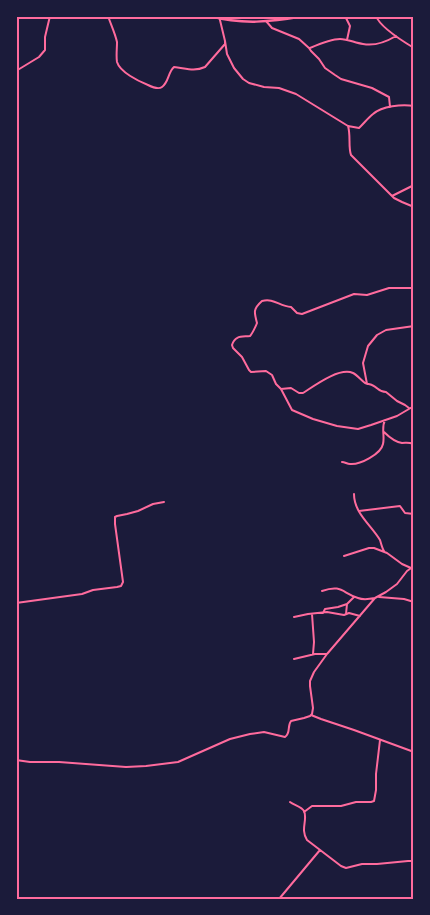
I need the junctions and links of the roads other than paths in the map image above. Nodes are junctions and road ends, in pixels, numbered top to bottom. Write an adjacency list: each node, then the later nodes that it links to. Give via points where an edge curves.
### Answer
1 (50, 16): 14 (street, via 43,54)
2 (108, 16): 11 (street, via 119,66 131,77 152,87 162,88 174,67 197,70 205,67)
3 (210, 16): 7 (street)
4 (304, 16): 8 (street)
5 (345, 16): 10 (street, via 350,26)
6 (376, 16): 9 (street)
7 (219, 18): 8 (street, via 237,22); 11 (street)
8 (266, 21): 12 (street, via 272,28 299,39)
9 (396, 36): 10 (street, via 388,41 364,45); 13 (street)
10 (347, 40): 12 (street, via 336,39)
11 (225, 41): 17 (street, via 230,61 244,79 296,94)
12 (310, 48): 16 (street, via 324,66 341,79 389,97)
13 (414, 48)
14 (16, 71)
15 (414, 106): 16 (street)
16 (390, 107): 17 (street, via 375,112 358,128)
17 (348, 126): 19 (street, via 351,155)
18 (414, 185): 19 (street)
19 (392, 196): 20 (street)
20 (414, 206)
21 (414, 288): 24 (street, via 354,294 302,314 275,301 262,301 255,310 257,323 252,334 236,338 232,345 249,370 266,371)
22 (414, 326): 23 (street, via 386,330 368,346 363,363)
23 (367, 384): 24 (street, via 349,372 328,378 303,393 290,388); 26 (street)
24 (281, 389): 27 (street, via 292,410 326,423 358,429)
25 (414, 406): 26 (street)
26 (409, 408): 27 (street)
27 (385, 420): 28 (street)
28 (384, 432): 29 (street, via 401,443); 30 (street, via 382,449 351,464)
29 (414, 444)
30 (342, 462)
31 (354, 494): 33 (street)
32 (164, 502): 43 (street, via 115,517 123,583 120,587)
33 (358, 510): 34 (street, via 400,506 405,514); 35 (street)
34 (414, 514)
35 (384, 551): 36 (street, via 372,547); 38 (street)
36 (344, 556)
37 (414, 566): 38 (street)
38 (411, 568): 41 (street, via 397,584)
39 (322, 591): 40 (street, via 337,588)
40 (355, 597): 41 (street); 44 (street)
41 (377, 598): 42 (street); 48 (street)
42 (414, 602)
43 (16, 603)
44 (347, 604): 46 (street, via 324,609); 47 (street)
45 (312, 613): 46 (street); 49 (street); 50 (street)
46 (323, 613): 47 (street)
47 (346, 614): 48 (street)
48 (360, 616): 51 (street)
49 (294, 617)
50 (313, 654): 51 (street); 52 (street)
51 (327, 654): 53 (street, via 310,681)
52 (294, 659)
53 (311, 714): 54 (street); 56 (street, via 290,722 285,737 264,732 230,739 178,762 126,767)
54 (380, 740): 55 (street); 58 (street, via 374,801 312,806)
55 (414, 752)
56 (16, 760)
57 (290, 802): 58 (street)
58 (304, 812): 59 (street, via 304,834)
59 (320, 850): 60 (street, via 346,868); 61 (street)
60 (414, 861)
61 (279, 899)

